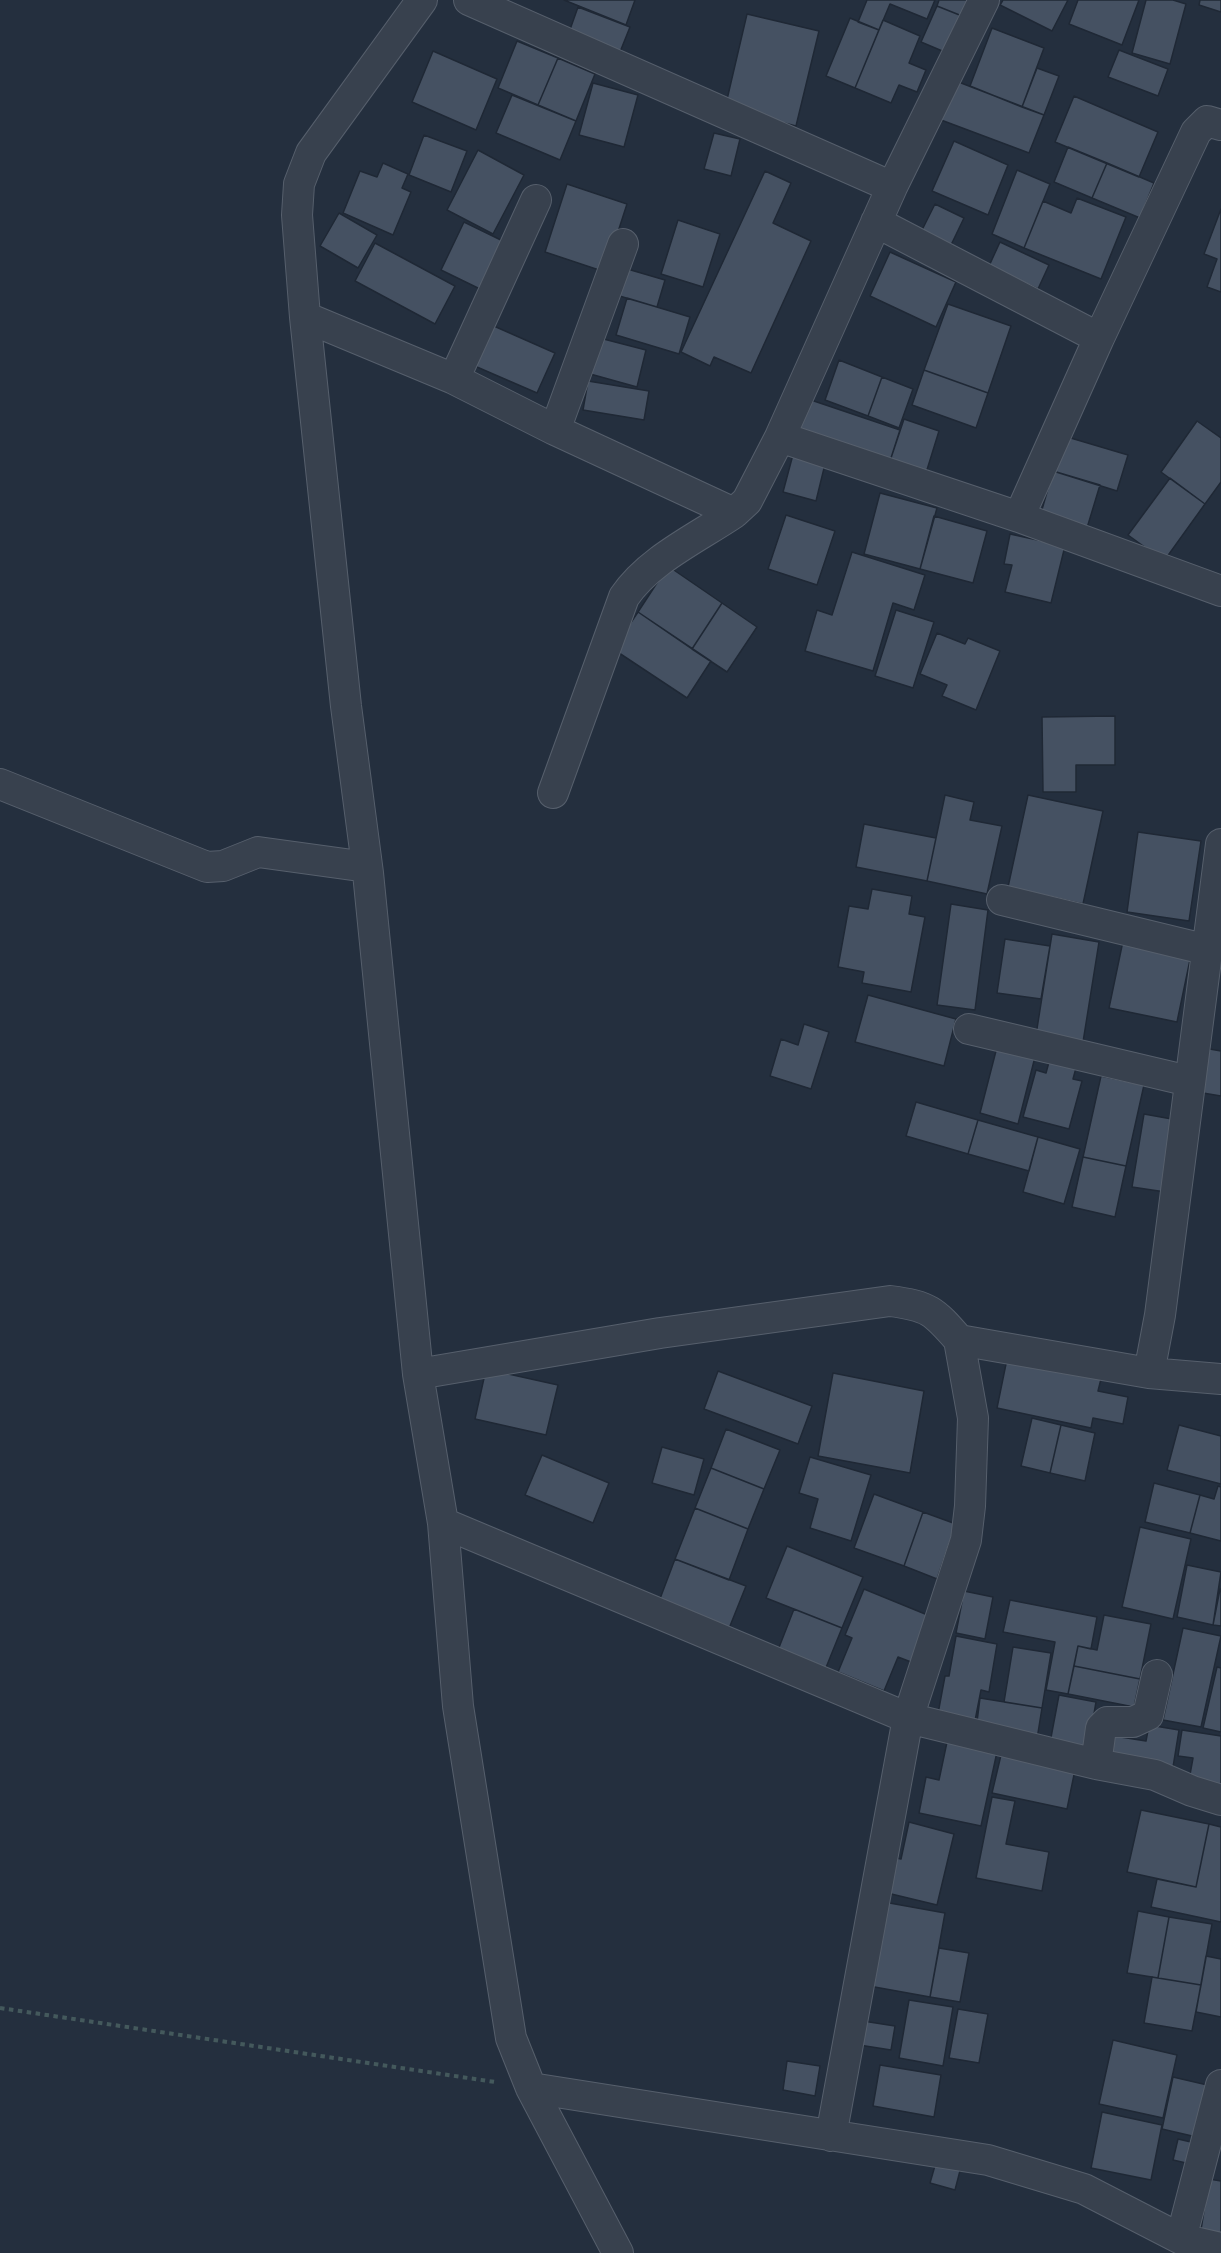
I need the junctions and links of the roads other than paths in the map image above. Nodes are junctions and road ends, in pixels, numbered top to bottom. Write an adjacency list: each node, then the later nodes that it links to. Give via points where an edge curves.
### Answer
1 (422, 0): 9 (street, via 311,153 299,184 297,215)
2 (469, 0): 5 (street)
3 (984, 0): 5 (street)
4 (1221, 125): 10 (street, via 1207,121 1196,132)
5 (892, 187): 7 (street)
6 (536, 200): 11 (street)
7 (876, 222): 10 (street); 13 (street)
8 (623, 244): 12 (street)
9 (304, 317): 11 (street); 20 (street)
10 (1099, 338): 15 (street)
11 (454, 380): 12 (street)
12 (555, 430): 14 (street)
13 (780, 437): 14 (street, via 747,501); 15 (street)
14 (734, 513): 18 (street, via 648,570 624,597)
15 (1019, 517): 16 (street)
16 (1221, 591)
17 (0, 784): 20 (street, via 207,867 223,866 258,852)
18 (553, 794)
19 (1221, 844): 22 (street)
20 (367, 870): 27 (street)
21 (1002, 900): 22 (street)
22 (1208, 950): 24 (street)
23 (969, 1029): 24 (street)
24 (1189, 1081): 26 (street, via 1160,1315)
25 (959, 1340): 26 (street); 27 (street, via 936,1313 914,1304 891,1301 660,1333); 31 (street, via 973,1418 966,1540)
26 (1149, 1373): 28 (street)
27 (418, 1374): 29 (street)
28 (1221, 1379)
29 (443, 1522): 31 (street); 35 (street, via 458,1706 512,2038)
30 (1157, 1675): 32 (street, via 1148,1715 1133,1722 1107,1722 1101,1728)
31 (908, 1718): 32 (street); 36 (street)
32 (1096, 1764): 33 (street, via 1155,1775)
33 (1221, 1800)
34 (1221, 2085): 37 (street)
35 (531, 2088): 36 (street); 39 (street)
36 (831, 2136): 37 (street, via 988,2160 1084,2189)
37 (1181, 2239): 38 (street)
38 (1221, 2247)
39 (618, 2253)

